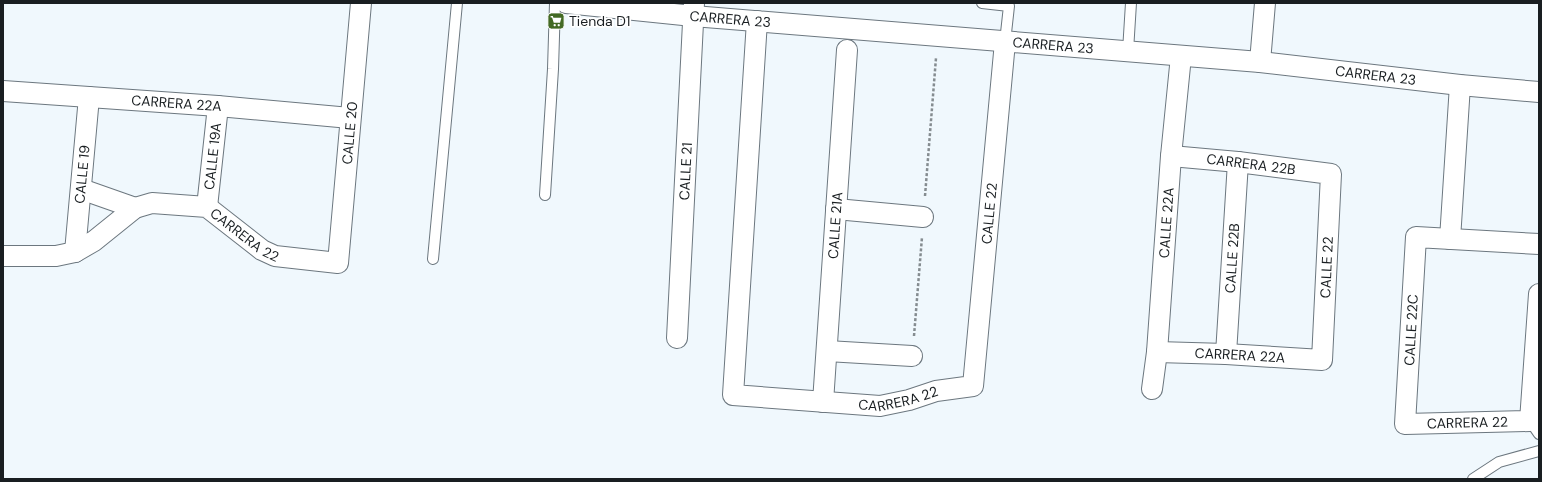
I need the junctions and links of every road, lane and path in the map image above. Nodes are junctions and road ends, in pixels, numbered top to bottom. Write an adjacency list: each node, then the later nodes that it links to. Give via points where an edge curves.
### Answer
1 (361, 3): 20 (street, CALLE 20)
2 (456, 3): 34 (lane)
3 (555, 3): 25 (lane)
4 (566, 3): 8 (street, CARRERA 23)
5 (982, 3): 10 (lane, via 1009,6)
6 (1131, 3): 12 (lane)
7 (1265, 3): 14 (street)
8 (693, 10): 9 (street, CARRERA 23); 37 (street, CALLE 21)
9 (757, 21): 10 (street, CARRERA 23); 45 (street, CARRERA 22, via 733,395)
10 (1005, 42): 12 (street, CARRERA 23); 43 (street, CALLE 22)
11 (847, 50): 28 (street, CALLE 21A)
12 (1128, 52): 13 (street, CARRERA 23)
13 (1181, 56): 14 (street, CARRERA 23); 21 (street, CALLE 22A)
14 (1260, 62): 15 (street, CARRERA 23)
15 (1460, 84): 17 (street, CARRERA 23); 30 (street)
16 (3, 90): 18 (street, CARRERA 22A)
17 (1539, 92)
18 (89, 97): 19 (street, CARRERA 22A); 24 (street, CALLE 19)
19 (218, 106): 20 (street, CARRERA 22A); 26 (street, CALLE 19A)
20 (350, 118): 35 (street, CALLE 20)
21 (1172, 156): 22 (street, CARRERA 22B); 39 (street, CALLE 22A)
22 (1238, 162): 23 (street, CARRERA 22B); 40 (street, CALLE 22B)
23 (1331, 174): 42 (street, CALLE 22)
24 (81, 189): 27 (street); 32 (street, CALLE 19)
25 (545, 195)
26 (207, 207): 27 (street, CARRERA 22, via 152,203); 35 (street, CARRERA 22, via 262,250 275,256)
27 (135, 208): 32 (street, CARRERA 22, via 94,241)
28 (836, 209): 29 (street); 38 (street, CALLE 21A)
29 (923, 217)
30 (1450, 239): 31 (street); 46 (street, CALLE 22C, via 1416,237)
31 (1539, 244)
32 (75, 252): 33 (street, CARRERA 22, via 56,256)
33 (3, 256)
34 (433, 259)
35 (338, 263)
36 (1539, 294): 47 (street)
37 (677, 338)
38 (827, 351): 41 (street); 45 (street, CALLE 21A)
39 (1157, 352): 40 (street, CARRERA 22A); 44 (street, CALLE 22A)
40 (1226, 354): 42 (street, CARRERA 22A)
41 (912, 356)
42 (1322, 360)
43 (973, 386): 45 (street, CARRERA 22, via 936,391 880,406)
44 (1152, 389)
45 (823, 402)
46 (1406, 424): 47 (street, CARRERA 22)
47 (1534, 428)
48 (1539, 451): 49 (lane, via 1499,462)
49 (1473, 479)

